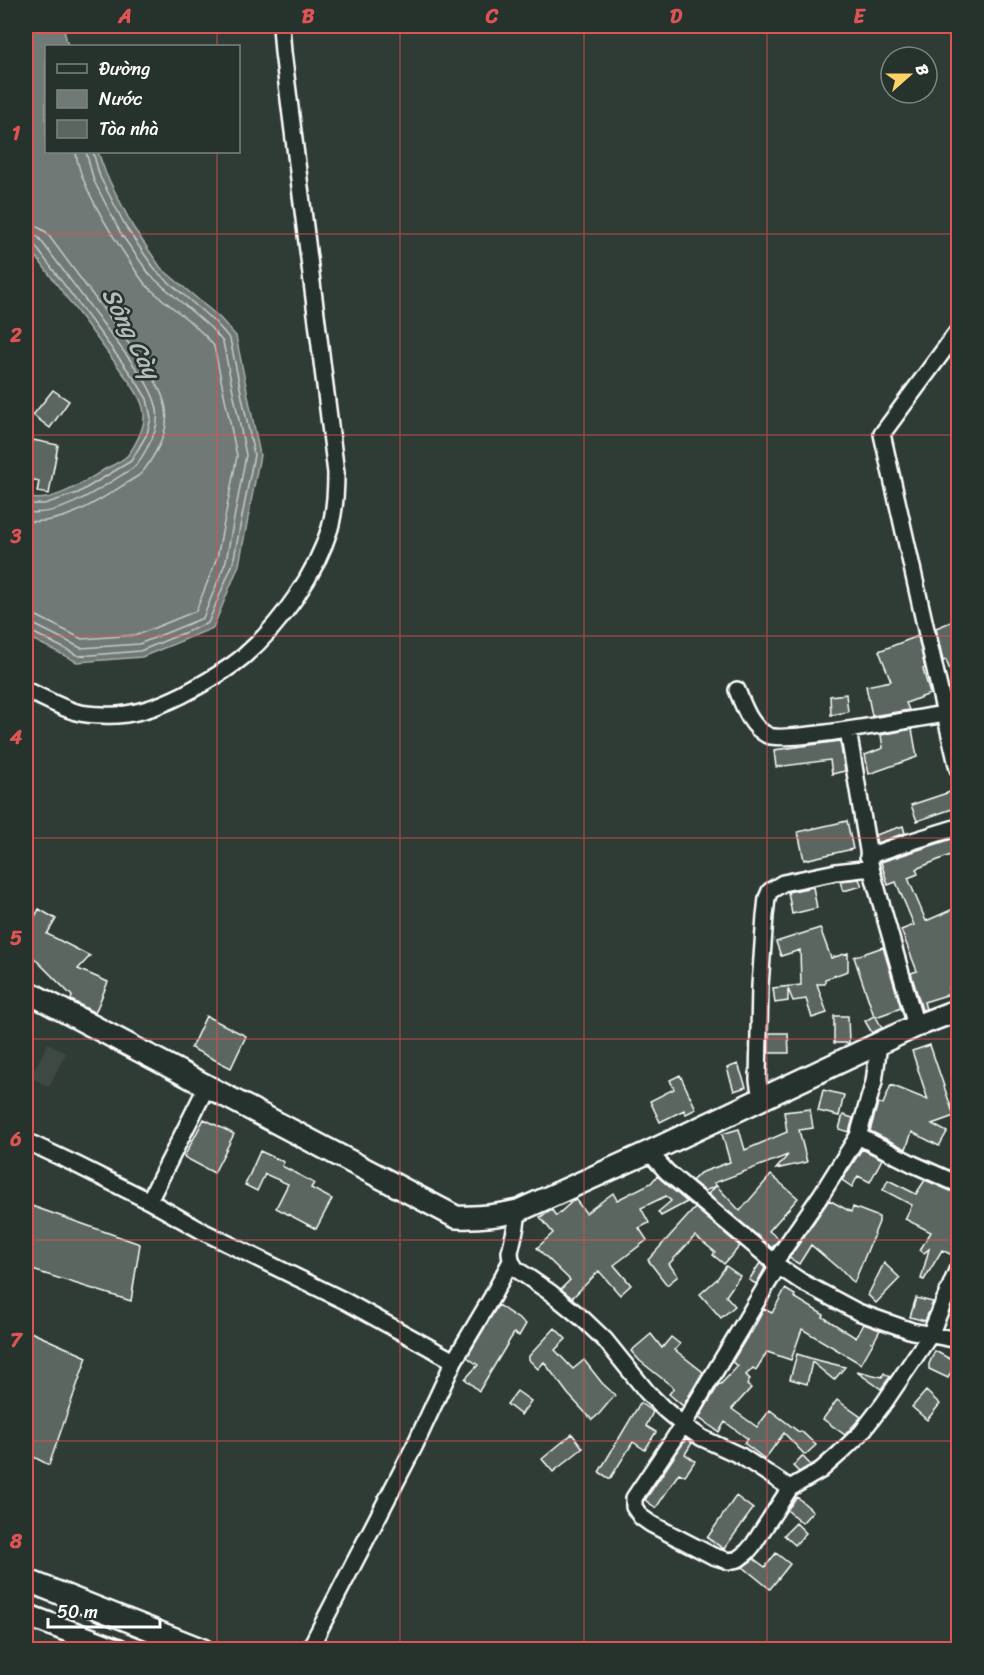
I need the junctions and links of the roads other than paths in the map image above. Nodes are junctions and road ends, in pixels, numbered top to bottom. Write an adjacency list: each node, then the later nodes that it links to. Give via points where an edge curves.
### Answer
1 (281, 26): 3 (street, via 336,473 331,526 323,548 267,634 230,666 168,702 142,712 105,716 76,712)
2 (958, 331): 5 (street, via 882,434)
3 (26, 690)
4 (737, 690): 6 (street, via 748,715 770,737)
5 (945, 714): 6 (street); 7 (street)
6 (848, 730): 9 (street)
7 (958, 769)
8 (958, 827): 9 (street, via 906,843)
9 (870, 862): 12 (street); 15 (street, via 783,883 770,891 760,986)
10 (26, 991): 14 (street)
11 (958, 1010): 12 (street)
12 (916, 1026): 13 (street)
13 (879, 1044): 15 (street); 16 (street, via 874,1082)
14 (207, 1086): 20 (street); 21 (street, via 456,1217 478,1218)
15 (761, 1099): 18 (street)
16 (858, 1136): 19 (street); 23 (street)
17 (26, 1141): 20 (street)
18 (649, 1152): 21 (street); 23 (street)
19 (958, 1184)
20 (149, 1201): 27 (street)
21 (518, 1211): 22 (street)
22 (511, 1261): 27 (street); 28 (street, via 516,1269 583,1319 647,1392)
23 (776, 1265): 25 (street, via 858,1311); 28 (street)
24 (958, 1269): 25 (street)
25 (930, 1335): 26 (street); 29 (street, via 861,1433 821,1470)
26 (958, 1340)
27 (454, 1361): 34 (street)
28 (683, 1425): 29 (street); 29 (street, via 634,1498 634,1507 651,1524 729,1562 753,1545)
29 (790, 1488)
30 (26, 1580): 33 (street)
31 (26, 1615): 32 (street)
32 (119, 1650)
33 (203, 1650)
34 (309, 1650)

